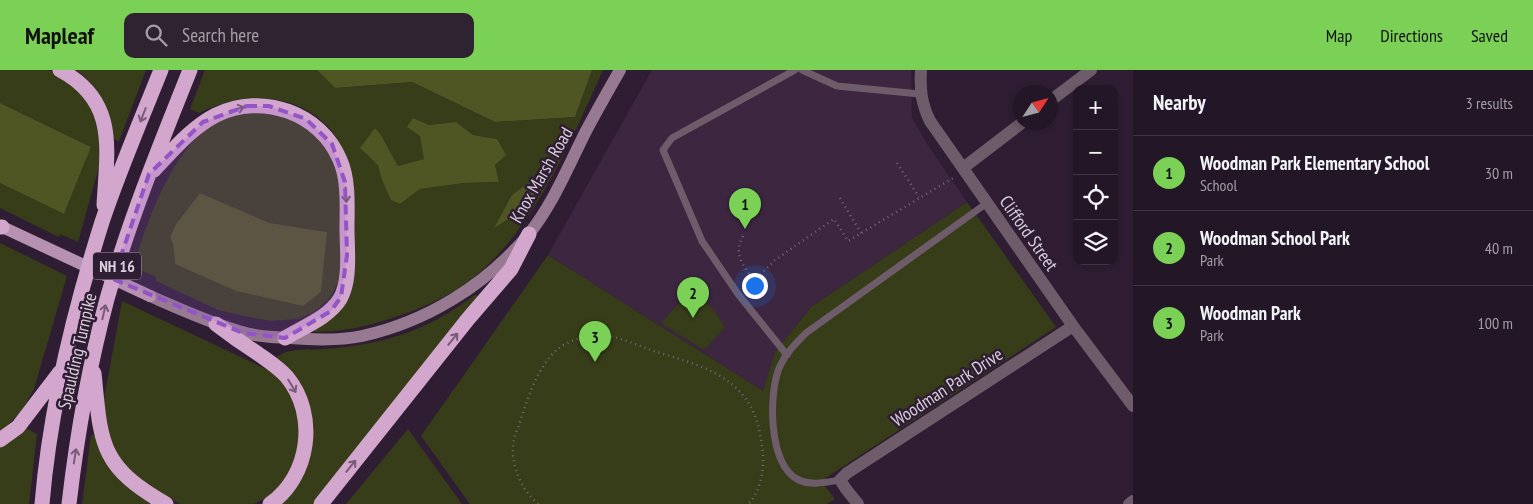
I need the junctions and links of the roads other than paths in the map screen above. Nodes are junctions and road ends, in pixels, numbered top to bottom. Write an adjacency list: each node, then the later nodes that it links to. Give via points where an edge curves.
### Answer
1 (60, 70): 15 (highway, via 84,87 100,112 106,130)
2 (161, 70): 15 (highway, Spaulding Turnpike / NH 16, one-way to 15)
3 (190, 70): 13 (highway, Spaulding Turnpike / NH 16)
4 (620, 70): 17 (main road, Knox Marsh Road, via 550,202)
5 (795, 70): 21 (lane, via 672,138 663,150 702,241 738,294)
6 (802, 70): 9 (lane, via 837,86)
7 (921, 70): 9 (street, Clifford Street)
8 (1091, 70): 10 (street)
9 (920, 94): 12 (street, Clifford Street, via 930,121)
10 (1058, 95)
11 (1013, 130): 12 (street)
12 (963, 168): 14 (street, Clifford Street)
13 (149, 174): 20 (highway, one-way to 20, via 203,122 247,106 287,110 321,130 341,162 345,182 346,278 341,297 331,311); 22 (highway, Spaulding Turnpike / NH 16, one-way to 13, via 117,266)
14 (987, 204): 19 (street, Clifford Street); 21 (lane, via 806,333)
15 (103, 221): 23 (highway, Spaulding Turnpike / NH 16, via 81,291)
16 (1, 227): 18 (main road, Knox Marsh Road)
17 (529, 234): 20 (main road, Knox Marsh Road, via 505,260 479,281 427,314 362,336 318,340); 32 (highway, one-way to 17, via 511,269)
18 (216, 324): 20 (main road, Knox Marsh Road, via 243,333); 31 (highway, one-way to 31, via 279,369 302,406 306,436 302,461 291,483)
19 (1073, 326): 24 (street, Clifford Street); 26 (street, Woodman Park Drive)
20 (285, 338)
21 (787, 355): 26 (lane, via 774,389 774,424 779,458 798,480)
22 (93, 359): 29 (highway, Spaulding Turnpike / NH 16, one-way to 22, via 83,404); 30 (highway, via 100,428 110,456 130,481)
23 (63, 368): 25 (highway, via 18,427); 28 (highway, Spaulding Turnpike / NH 16)
24 (1133, 406)
25 (0, 440)
26 (840, 480): 33 (street)
27 (1133, 502): 34 (street)
28 (42, 504)
29 (69, 504)
30 (166, 504)
31 (270, 504)
32 (321, 504)
33 (858, 504)
34 (1129, 504)

